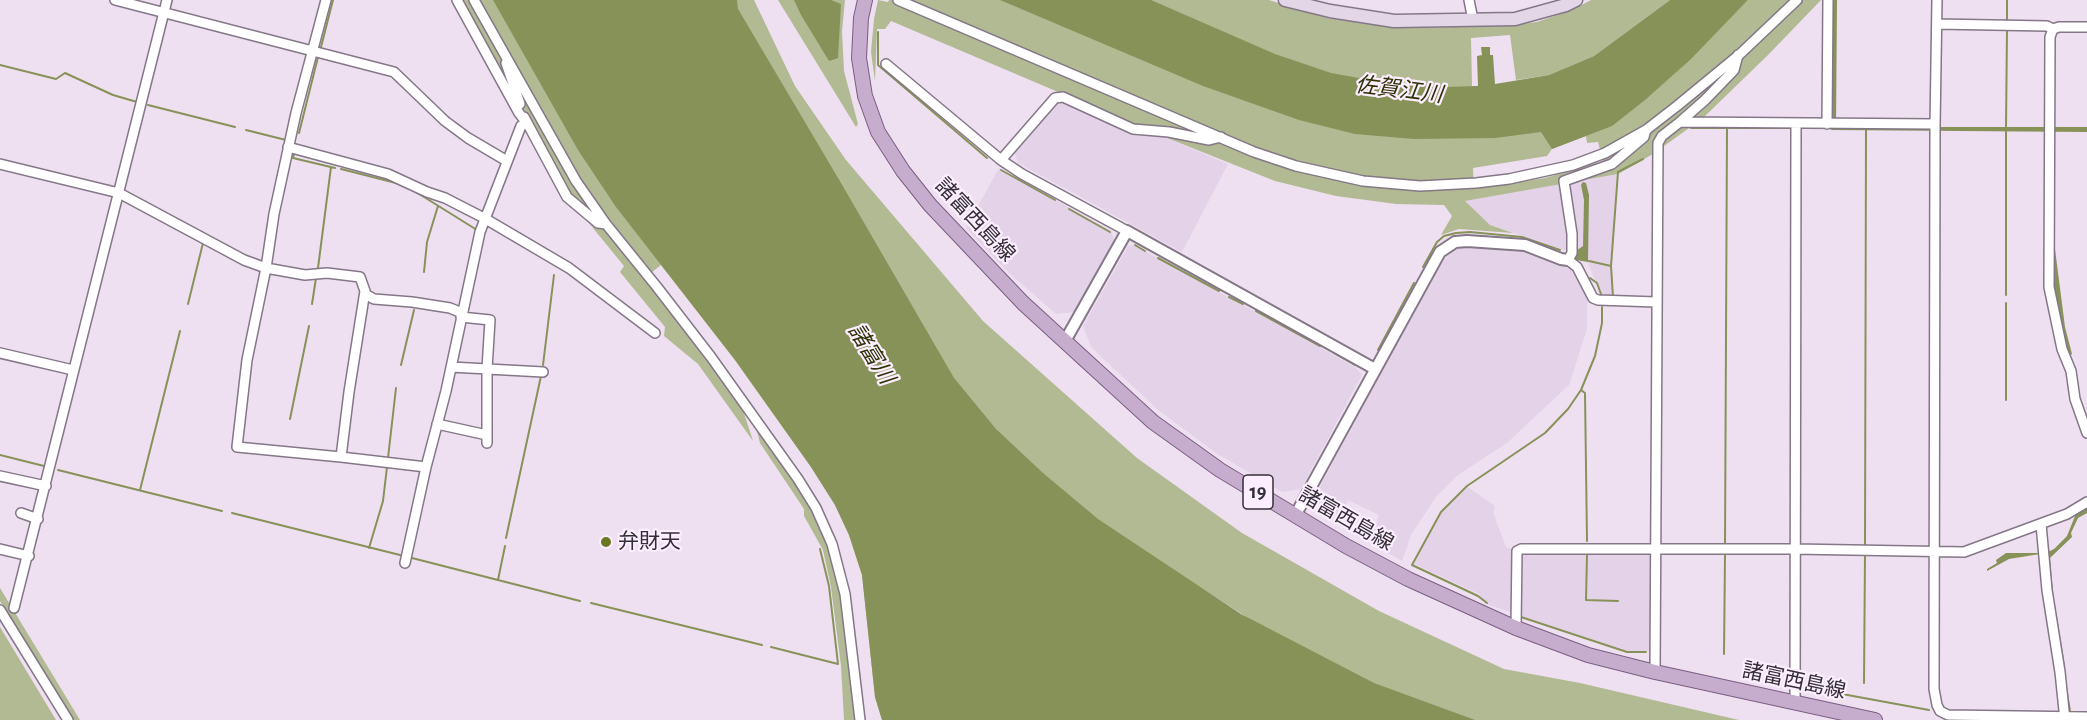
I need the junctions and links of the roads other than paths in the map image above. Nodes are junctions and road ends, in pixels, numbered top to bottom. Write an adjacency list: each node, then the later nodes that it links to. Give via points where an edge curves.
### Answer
1 (115, 0): 14 (street)
2 (167, 0): 15 (street)
3 (326, 0): 20 (street)
4 (457, 0): 24 (street)
5 (474, 0): 21 (street)
6 (865, 0): 45 (main road, 諸富西島線 / 19, via 858,58 865,96 878,132 930,205 1023,303)
7 (898, 0): 30 (street)
8 (1285, 0): 16 (main road, via 1394,21)
9 (1469, 0): 16 (street)
10 (1576, 0): 16 (main road, via 1515,19)
11 (1797, 0): 22 (street)
12 (1828, 0): 27 (street)
13 (1937, 0): 17 (street)
14 (136, 3): 15 (street)
15 (164, 12): 20 (street); 35 (street)
16 (1473, 20)
17 (1937, 24): 19 (street); 28 (street)
18 (2087, 27): 19 (street)
19 (2052, 29): 53 (street, via 2049,287)
20 (313, 51): 31 (street); 33 (street, via 394,72 445,121)
21 (506, 55): 24 (street, via 507,69); 37 (street, via 576,181)
22 (1739, 55): 25 (street, via 1734,70); 29 (street)
23 (886, 64): 32 (street)
24 (526, 122): 33 (street); 37 (street, via 567,197 598,223)
25 (1680, 122): 26 (street); 42 (street, via 1662,136 1657,151)
26 (1796, 124): 27 (street); 65 (street)
27 (1832, 124): 28 (street)
28 (1935, 127): 66 (street)
29 (1646, 130): 30 (street, via 1605,153 1546,172 1476,183 1420,186 1363,181 1296,166); 39 (street, via 1644,137 1612,164 1564,181 1572,234)
30 (1221, 137): 32 (street, via 1209,140 1133,129 1063,97 1055,98)
31 (288, 147): 36 (street, via 388,174); 40 (street)
32 (1001, 160): 38 (street)
33 (507, 161): 36 (street)
34 (0, 164): 35 (street)
35 (119, 194): 40 (street); 50 (street)
36 (484, 218): 43 (street); 44 (street, via 569,268)
37 (606, 224): 78 (street, via 711,357 798,479 825,526 845,594)
38 (1127, 231): 45 (street); 49 (street)
39 (1568, 260): 42 (street, via 1577,267 1593,298); 49 (street, via 1525,245 1467,241 1446,246)
40 (266, 268): 41 (street, via 305,275 360,277); 54 (street, via 247,360 237,447)
41 (365, 294): 43 (street, via 374,299 450,308); 54 (street)
42 (1656, 302): 64 (street)
43 (462, 315): 47 (street); 48 (street, via 490,320)
44 (655, 333)
45 (1065, 341): 60 (main road, 諸富西島線 / 19, via 1153,422 1220,470)
46 (0, 353): 50 (street)
47 (451, 367): 48 (street); 52 (street)
48 (487, 369): 51 (street); 52 (street, via 487,439)
49 (1375, 369): 60 (street)
50 (73, 370): 57 (street)
51 (543, 372)
52 (437, 424): 55 (street)
53 (2087, 434)
54 (341, 457): 55 (street)
55 (426, 467): 68 (street)
56 (0, 476): 57 (street)
57 (46, 486): 61 (street)
58 (2087, 502): 62 (street)
59 (21, 513): 61 (street)
60 (1296, 514): 71 (main road, 諸富西島線 / 19, via 1408,579)
61 (38, 519): 67 (street)
62 (2041, 524): 66 (street, via 1972,550); 76 (street)
63 (0, 549): 67 (street)
64 (1656, 549): 65 (street); 71 (street, via 1519,549); 72 (street)
65 (1795, 549): 66 (street); 73 (street)
66 (1935, 551): 74 (street, via 1934,689 1940,711)
67 (28, 556): 69 (street)
68 (405, 563)
69 (14, 608)
70 (0, 610): 77 (street)
71 (1516, 628): 72 (main road, 諸富西島線 / 19, via 1588,655)
72 (1654, 672): 73 (main road, 諸富西島線 / 19)
73 (1795, 704): 79 (main road, 諸富西島線 / 19)
74 (1948, 717): 76 (street)
75 (2087, 717): 76 (street)
76 (2065, 718)
77 (68, 720)
78 (860, 720)
79 (1875, 720)

